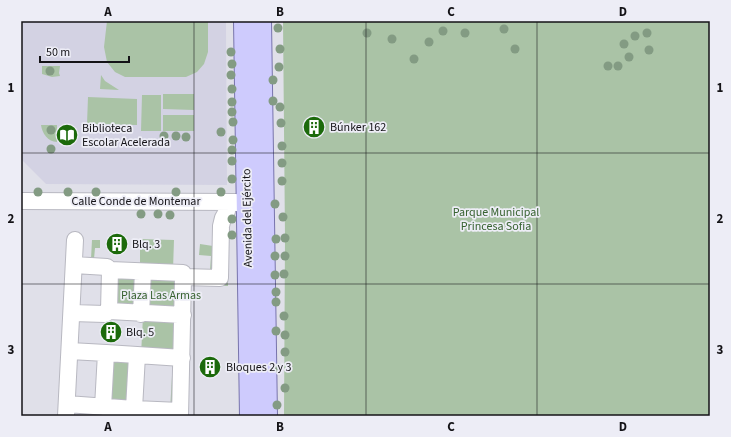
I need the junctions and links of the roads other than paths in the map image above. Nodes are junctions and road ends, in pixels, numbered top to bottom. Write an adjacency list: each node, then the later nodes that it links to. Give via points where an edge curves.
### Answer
1 (244, 21): 4 (main road, Avenida del Ejército)
2 (261, 21): 24 (main road, Avenida del Ejército)
3 (21, 201): 4 (street, Calle Conde de Montemar, via 236,202)
4 (247, 210): 23 (main road, Avenida del Ejército)
5 (227, 211): 10 (street, via 221,226 220,278)
6 (75, 240): 7 (street)
7 (74, 265): 8 (street, via 107,267); 12 (street)
8 (110, 270): 9 (street); 11 (street)
9 (143, 272): 10 (street, via 183,274); 13 (street)
10 (183, 277): 14 (street)
11 (109, 311): 12 (street, via 105,314); 13 (street)
12 (72, 313): 15 (street)
13 (141, 314): 14 (street)
14 (183, 315): 18 (street)
15 (70, 351): 16 (street); 21 (street)
16 (106, 353): 17 (street); 19 (street)
17 (137, 355): 18 (street); 20 (street)
18 (182, 358): 22 (street)
19 (103, 407): 20 (street); 21 (street)
20 (136, 409): 22 (street)
21 (67, 410)
22 (180, 414)
23 (250, 416)
24 (267, 416)

